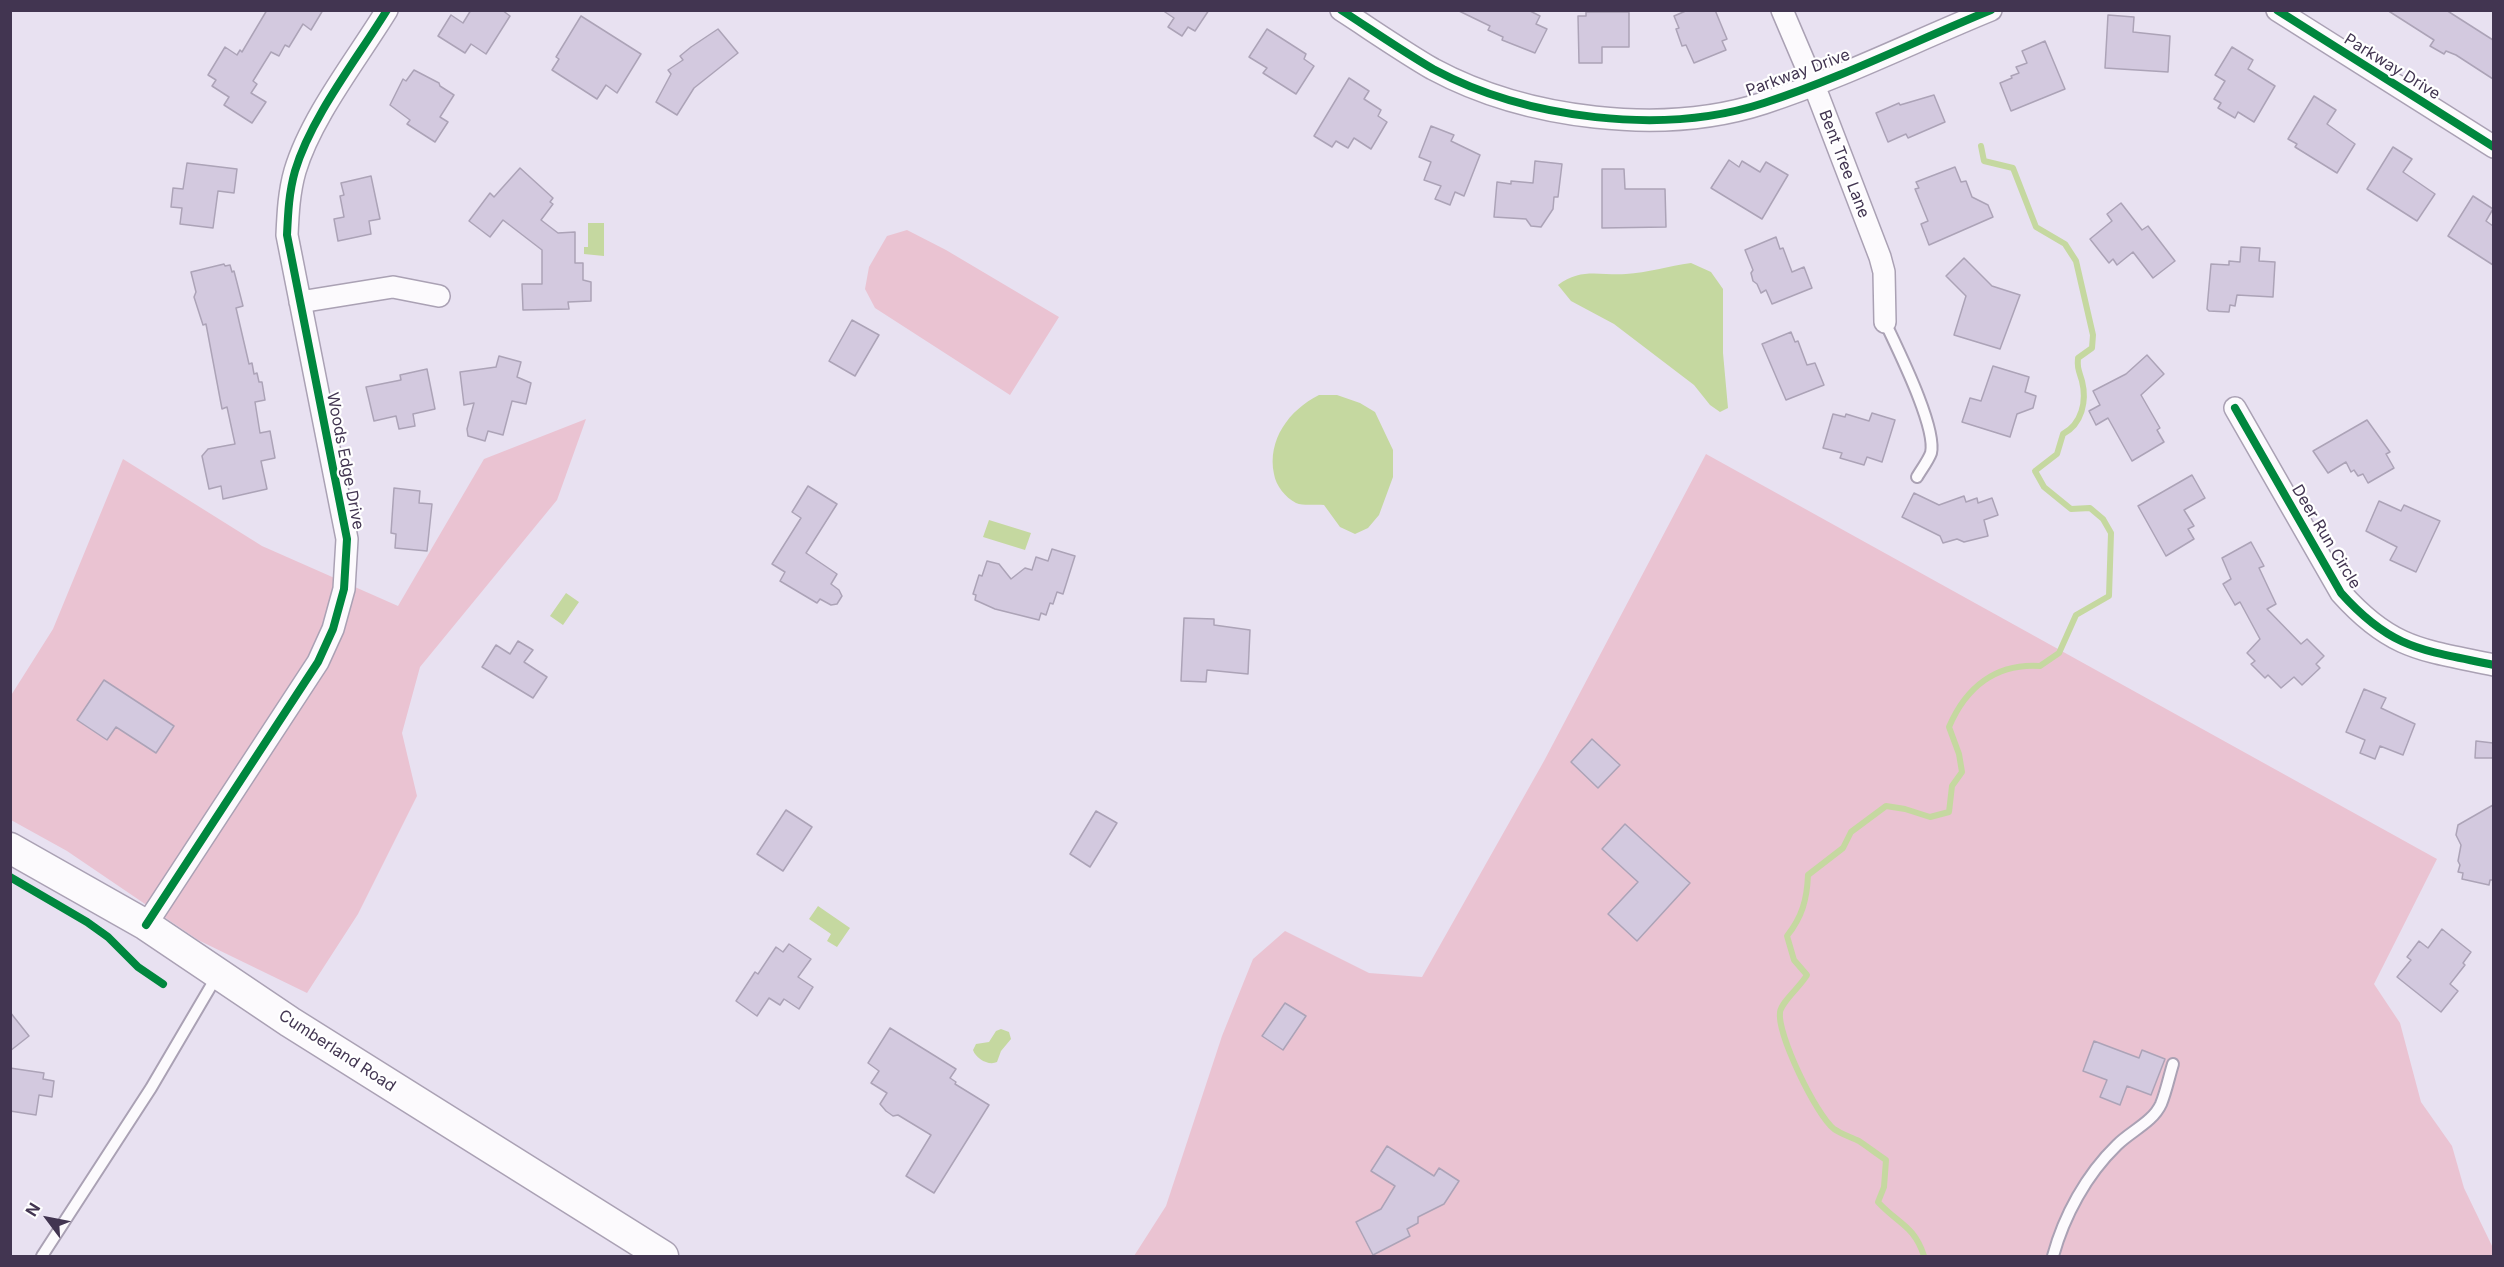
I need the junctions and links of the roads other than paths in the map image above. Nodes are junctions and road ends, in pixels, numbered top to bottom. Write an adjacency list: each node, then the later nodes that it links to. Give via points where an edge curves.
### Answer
1 (387, 10): 9 (street, Woods Edge Drive, via 312,129 295,170 287,235)
2 (1341, 10): 6 (street, Parkway Drive, via 1465,84 1540,109 1570,114 1621,119 1679,118 1762,104)
3 (1782, 10): 6 (street, Bent Tree Lane)
4 (1991, 10): 6 (street, Parkway Drive)
5 (2277, 10): 7 (street, Parkway Drive)
6 (1814, 85): 10 (street, Bent Tree Lane, via 1880,257)
7 (2493, 147)
8 (439, 296): 9 (street, via 393,287)
9 (300, 302): 15 (street, Woods Edge Drive, via 347,539 344,589 333,629 318,662)
10 (1885, 322): 12 (lane, via 1906,366 1932,441 1930,454)
11 (2235, 408): 13 (street, Deer Run Circle, via 2341,593 2358,612 2401,643)
12 (1917, 477)
13 (2493, 665)
14 (10, 848): 15 (main road, Cumberland Road)
15 (146, 925): 16 (main road, Cumberland Road)
16 (218, 974): 18 (lane, via 151,1088); 19 (main road, Cumberland Road)
17 (2172, 1064): 20 (lane, via 2161,1105 2117,1145 2083,1187 2059,1234)
18 (42, 1257)
19 (663, 1257)
20 (2053, 1257)

